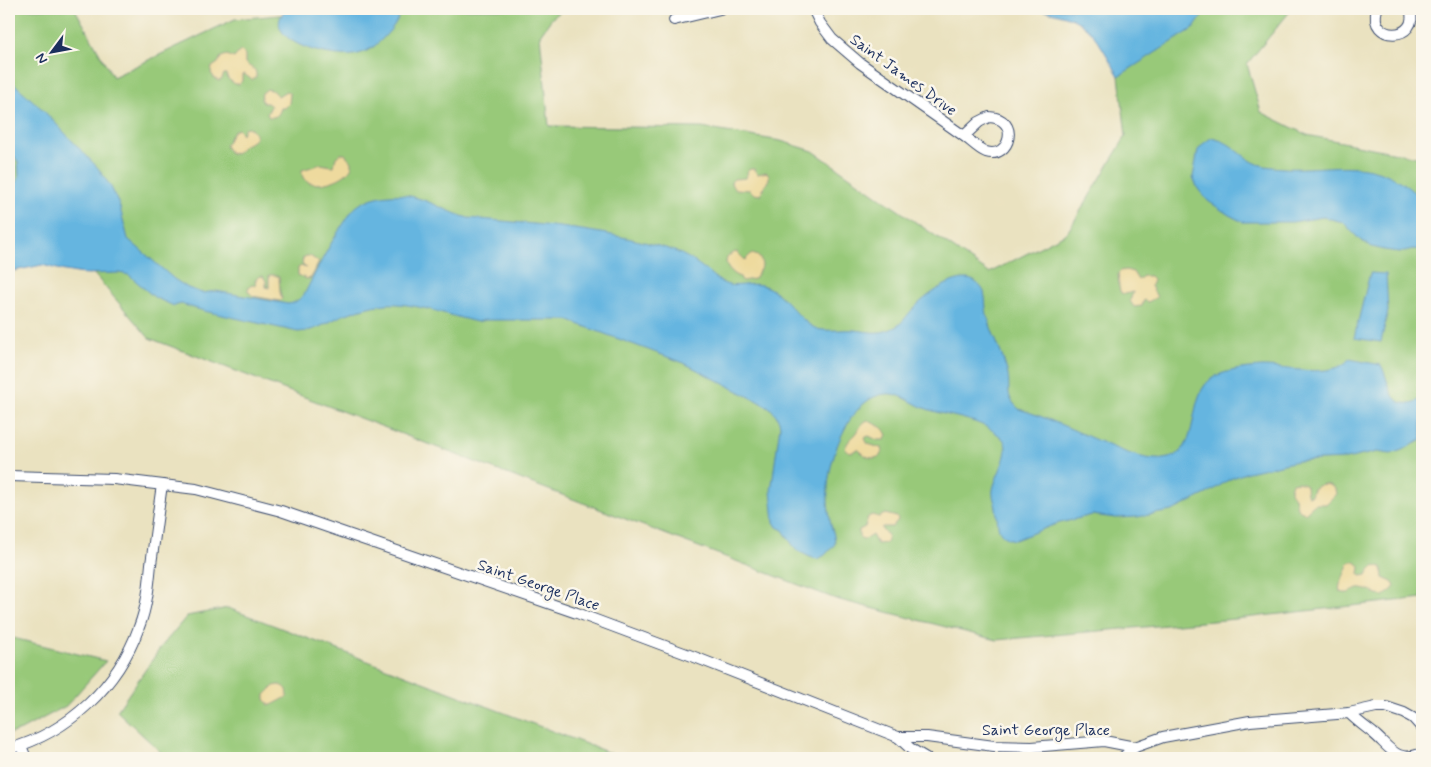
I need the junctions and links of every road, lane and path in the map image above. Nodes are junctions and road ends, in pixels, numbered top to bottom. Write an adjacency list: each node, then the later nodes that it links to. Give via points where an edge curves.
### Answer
1 (720, 9): 5 (street)
2 (813, 9): 6 (street, Saint James Drive, via 832,39 860,63)
3 (1377, 9): 4 (street, via 1375,16 1379,27 1389,34 1401,33 1410,24)
4 (1410, 9)
5 (674, 20)
6 (964, 136)
7 (9, 476): 8 (street, Saint George Place)
8 (162, 485): 11 (street, Saint George Place, via 196,488 281,511 495,584 692,656); 12 (street, via 146,602 128,652 114,676 83,710 44,736)
9 (1349, 713): 10 (street, Saint George Place, via 1386,707 1413,718); 13 (street, Saint George Place, via 1250,721 1163,737); 15 (street, via 1394,754 1412,756)
10 (1422, 728)
11 (898, 737): 13 (street, Saint George Place, via 927,737 994,746 1032,747 1104,741); 17 (street, Saint George Place)
12 (21, 746): 14 (street); 16 (street)
13 (1135, 747): 18 (street, Saint George Place)
14 (9, 749)
15 (1422, 752)
16 (26, 758)
17 (926, 758)
18 (1122, 758)

